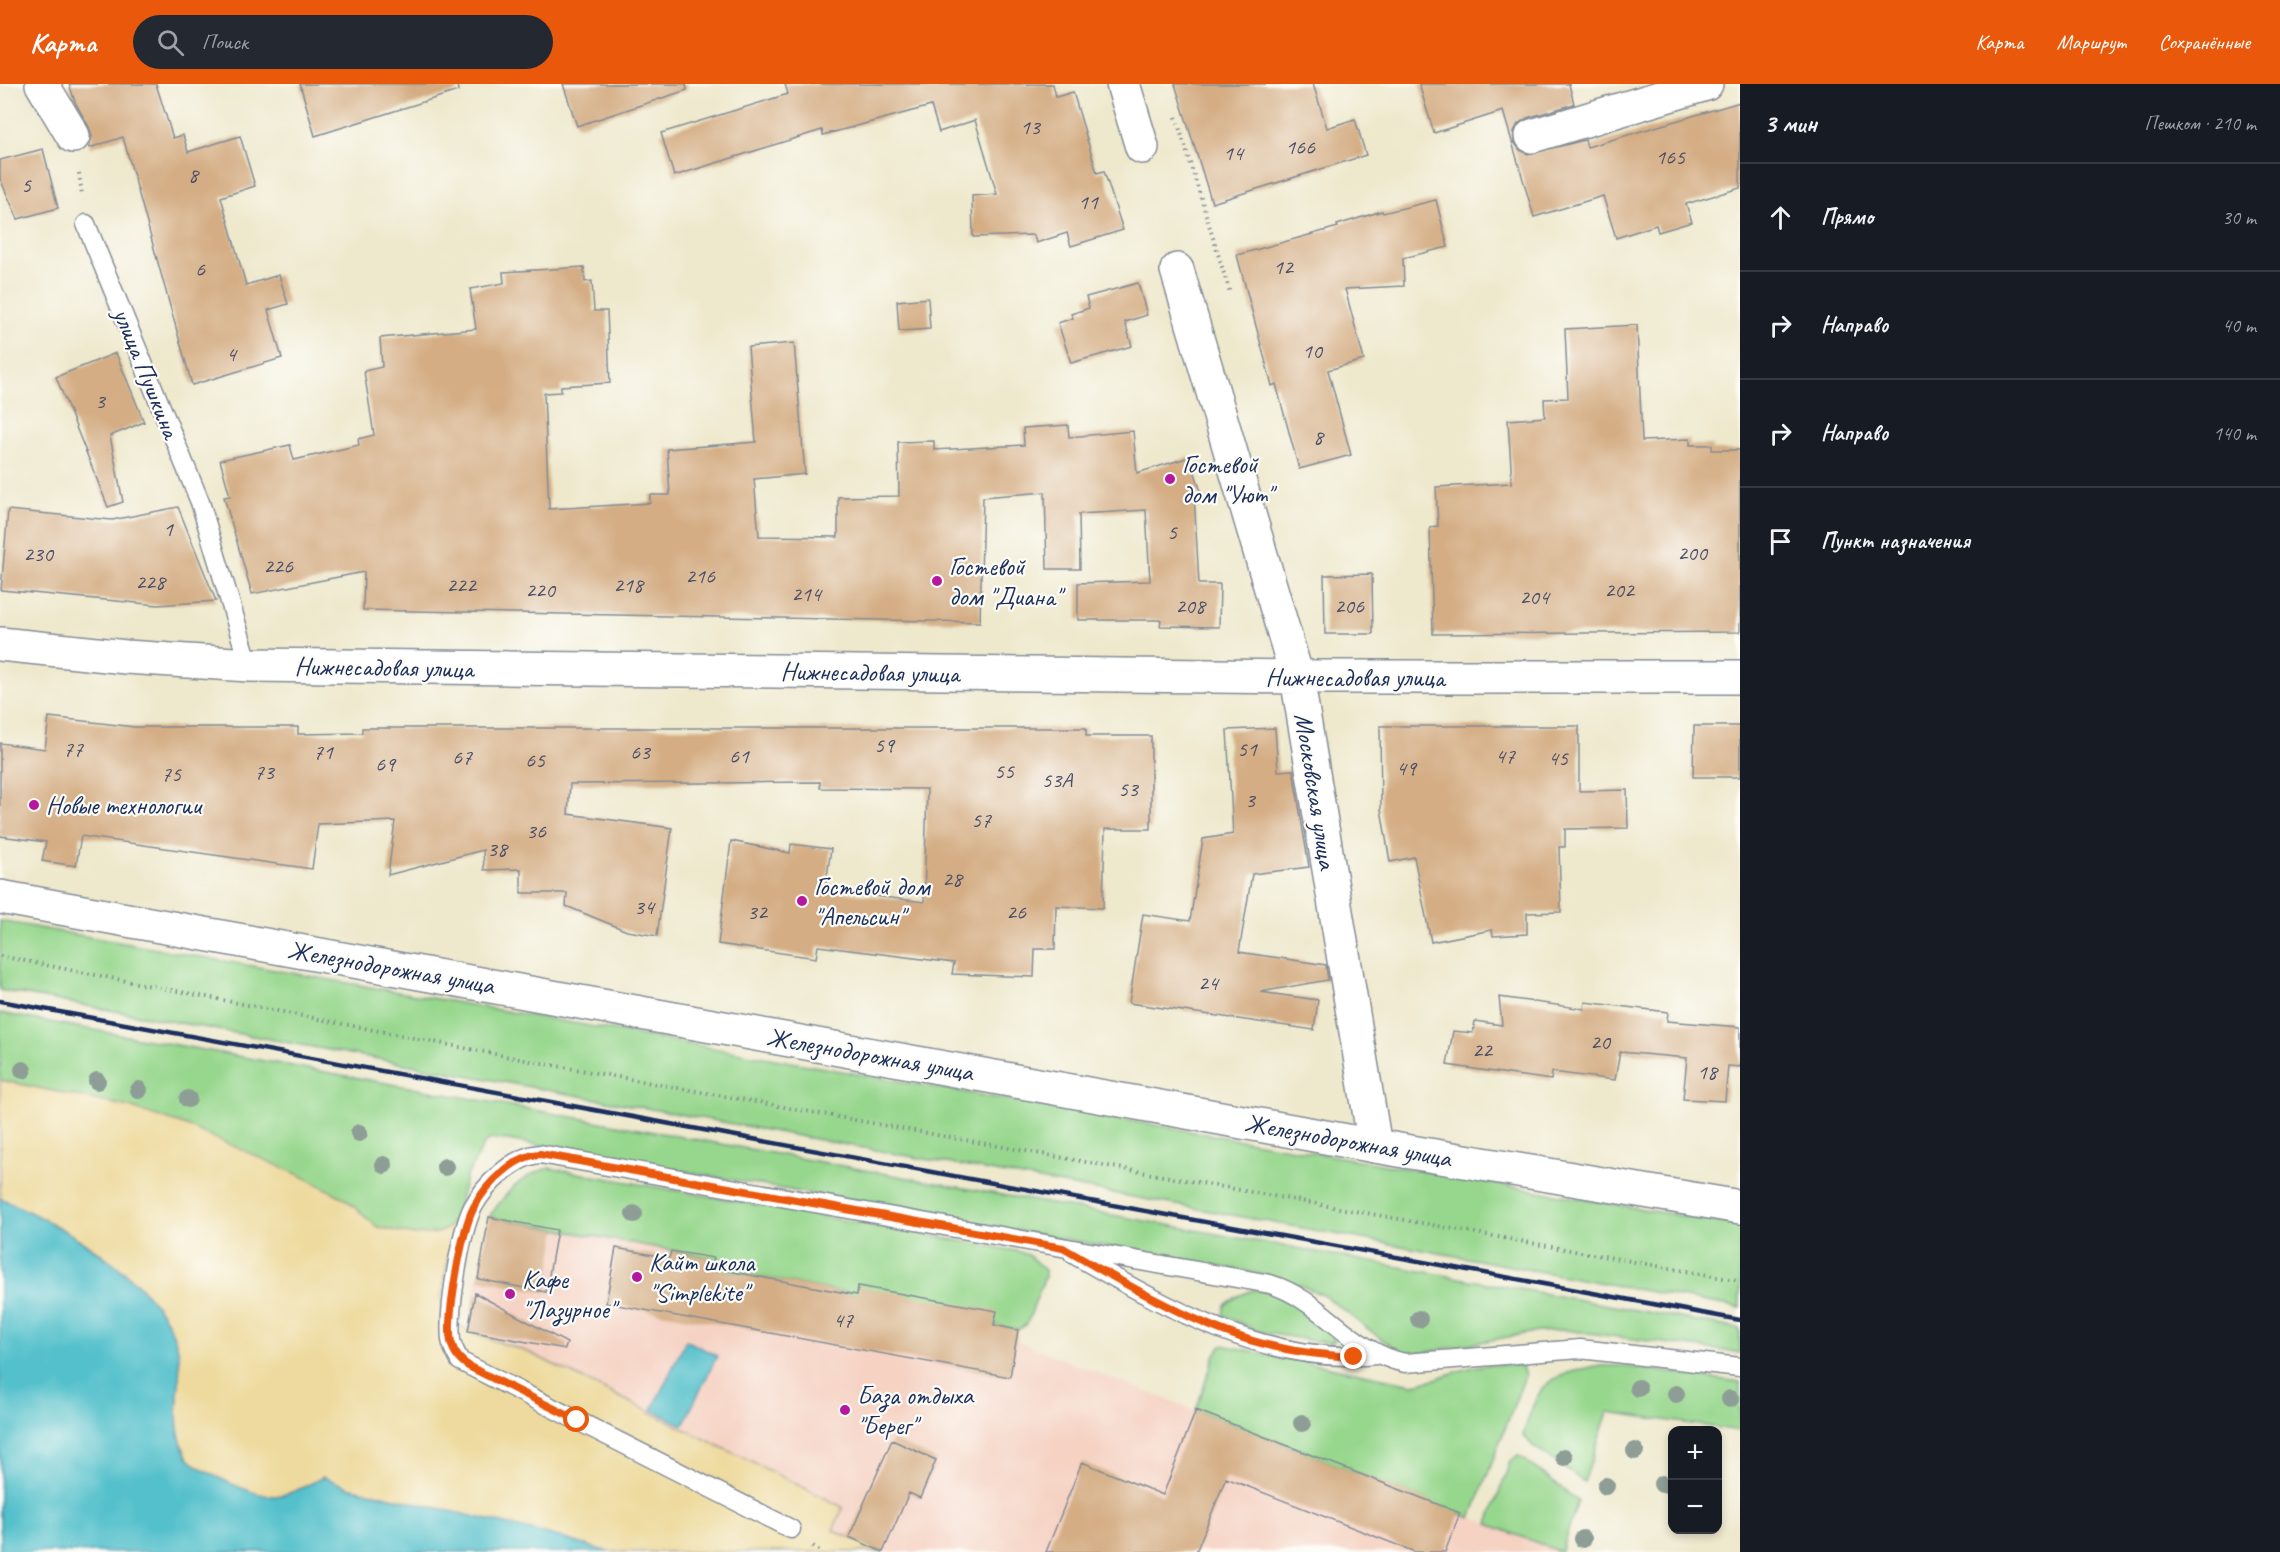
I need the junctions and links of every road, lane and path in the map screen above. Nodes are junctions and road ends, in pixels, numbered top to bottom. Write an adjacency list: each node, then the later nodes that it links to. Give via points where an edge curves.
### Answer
1 (42, 84): 5 (street)
2 (1123, 84): 7 (street)
3 (1706, 84): 6 (street)
4 (1176, 117): 10 (path)
5 (73, 136): 8 (path)
6 (1532, 136)
7 (1142, 147)
8 (86, 224): 12 (lane, улица Пушкина, via 200,501)
9 (1177, 270): 13 (street, Московская улица)
10 (1230, 293)
11 (0, 644): 12 (street, Нижнесадовая улица)
12 (249, 665): 13 (street, Нижнесадовая улица)
13 (1297, 677): 14 (street, Нижнесадовая улица); 17 (street, Московская улица)
14 (1740, 677)
15 (0, 897): 17 (street, Железнодорожная улица)
16 (0, 956): 20 (path, via 525,1060)
17 (1375, 1146): 18 (street, Железнодорожная улица)
18 (1740, 1207)
19 (1063, 1248): 21 (lane, via 1231,1334 1294,1351 1354,1357); 21 (lane, via 1284,1288); 23 (lane, via 540,1154 521,1160 487,1188 473,1207 452,1301 451,1340 460,1360)
20 (1740, 1281)
21 (1376, 1355): 22 (lane, via 1417,1364 1580,1349)
22 (1740, 1367)
23 (791, 1529)

